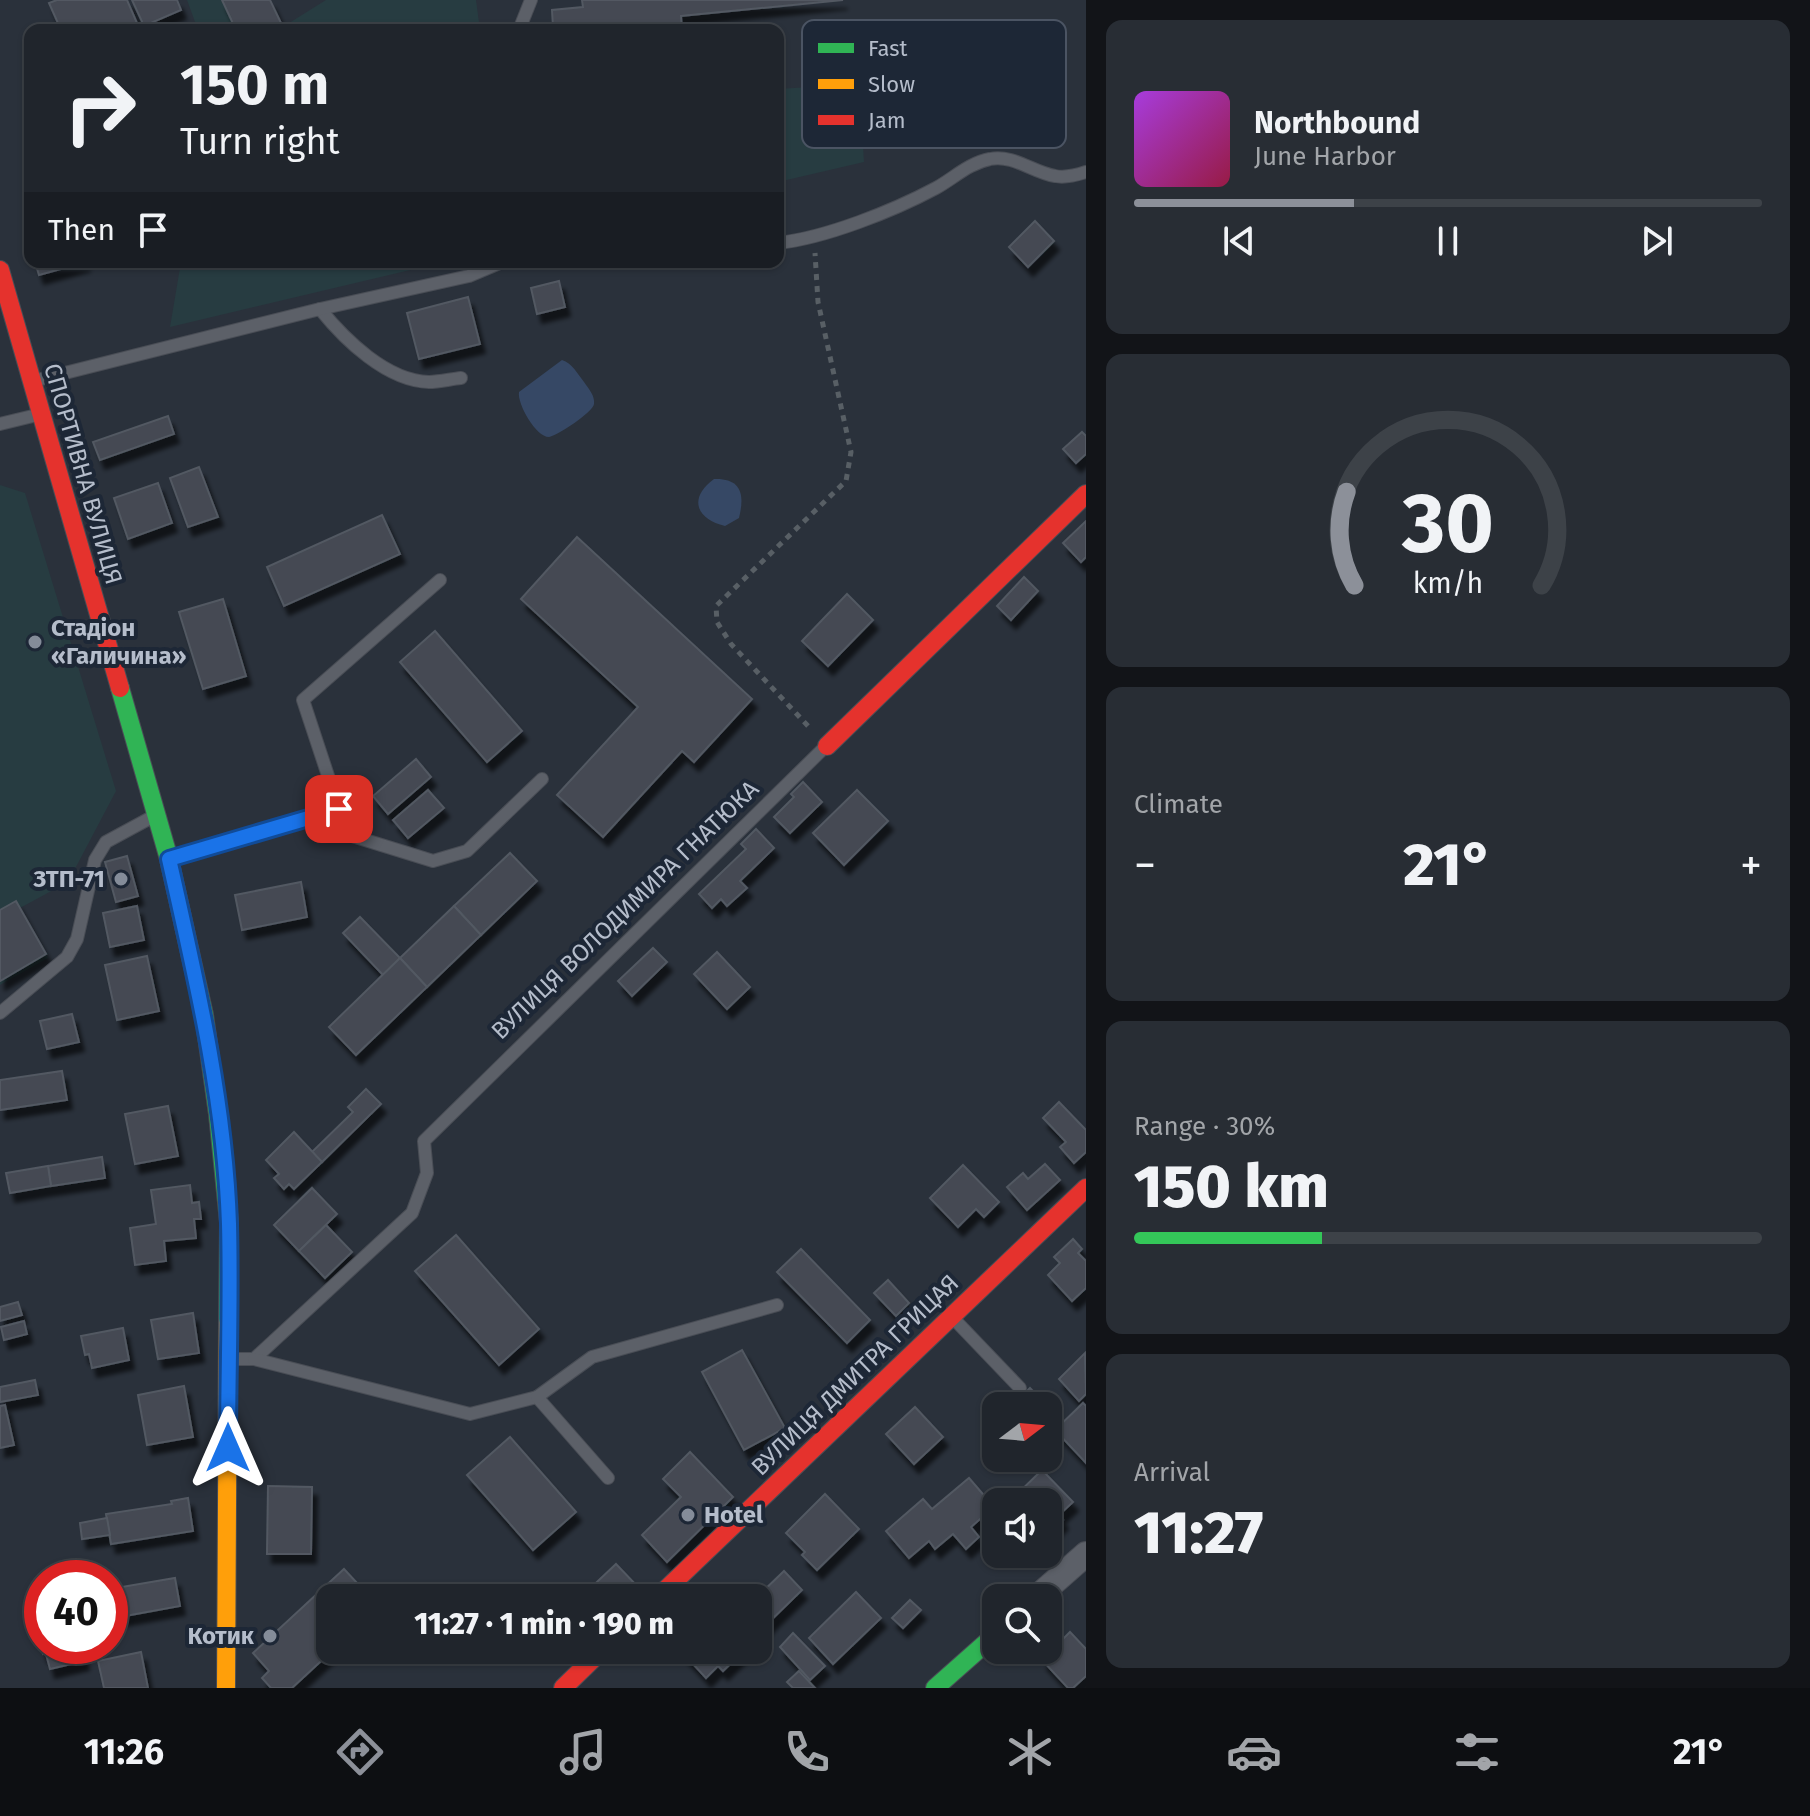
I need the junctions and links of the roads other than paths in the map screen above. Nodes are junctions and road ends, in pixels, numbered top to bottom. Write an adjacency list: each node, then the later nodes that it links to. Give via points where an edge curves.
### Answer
1 (531, 0): 2 (lane)
2 (521, 24)
3 (1086, 172): 4 (lane, via 1055,176 994,157 905,203)
4 (784, 242)
5 (488, 268): 7 (lane)
6 (0, 270): 9 (street, СПОРТИВНА ВУЛИЦЯ)
7 (320, 309): 8 (lane, via 397,375 428,382); 9 (lane)
8 (461, 378)
9 (32, 381): 10 (street, СПОРТИВНА ВУЛИЦЯ)
10 (40, 414): 11 (lane); 17 (street, СПОРТИВНА ВУЛИЦЯ)
11 (0, 424)
12 (1086, 494): 14 (street, ВУЛИЦЯ ВОЛОДИМИРА ГНАТЮКА)
13 (440, 580): 16 (lane, via 303,700)
14 (827, 746): 24 (lane, ВУЛИЦЯ ВОЛОДИМИРА ГНАТЮКА, via 424,1141 427,1173 412,1213)
15 (542, 779): 16 (lane, via 467,851 433,861 349,835)
16 (339, 809): 18 (lane)
17 (157, 814): 18 (street, СПОРТИВНА ВУЛИЦЯ); 19 (lane, via 106,842 95,860 77,939 67,957)
18 (169, 859): 23 (street, СПОРТИВНА ВУЛИЦЯ, via 204,1015 218,1114 229,1222)
19 (0, 1013)
20 (1086, 1188): 22 (street, ВУЛИЦЯ ДМИТРА ГРИЦАЯ)
21 (777, 1305): 26 (lane, via 592,1357)
22 (951, 1316): 25 (lane); 29 (street, ВУЛИЦЯ ДМИТРА ГРИЦАЯ)
23 (228, 1358): 24 (lane); 33 (street, СПОРТИВНА ВУЛИЦЯ)
24 (254, 1359): 26 (lane, via 470,1414)
25 (1020, 1388)
26 (537, 1397): 27 (lane)
27 (608, 1478)
28 (1086, 1554): 30 (street)
29 (672, 1584)
30 (1052, 1584)
31 (982, 1646): 35 (street)
32 (588, 1664): 34 (street)
33 (226, 1688)
34 (563, 1688)
35 (935, 1688)

